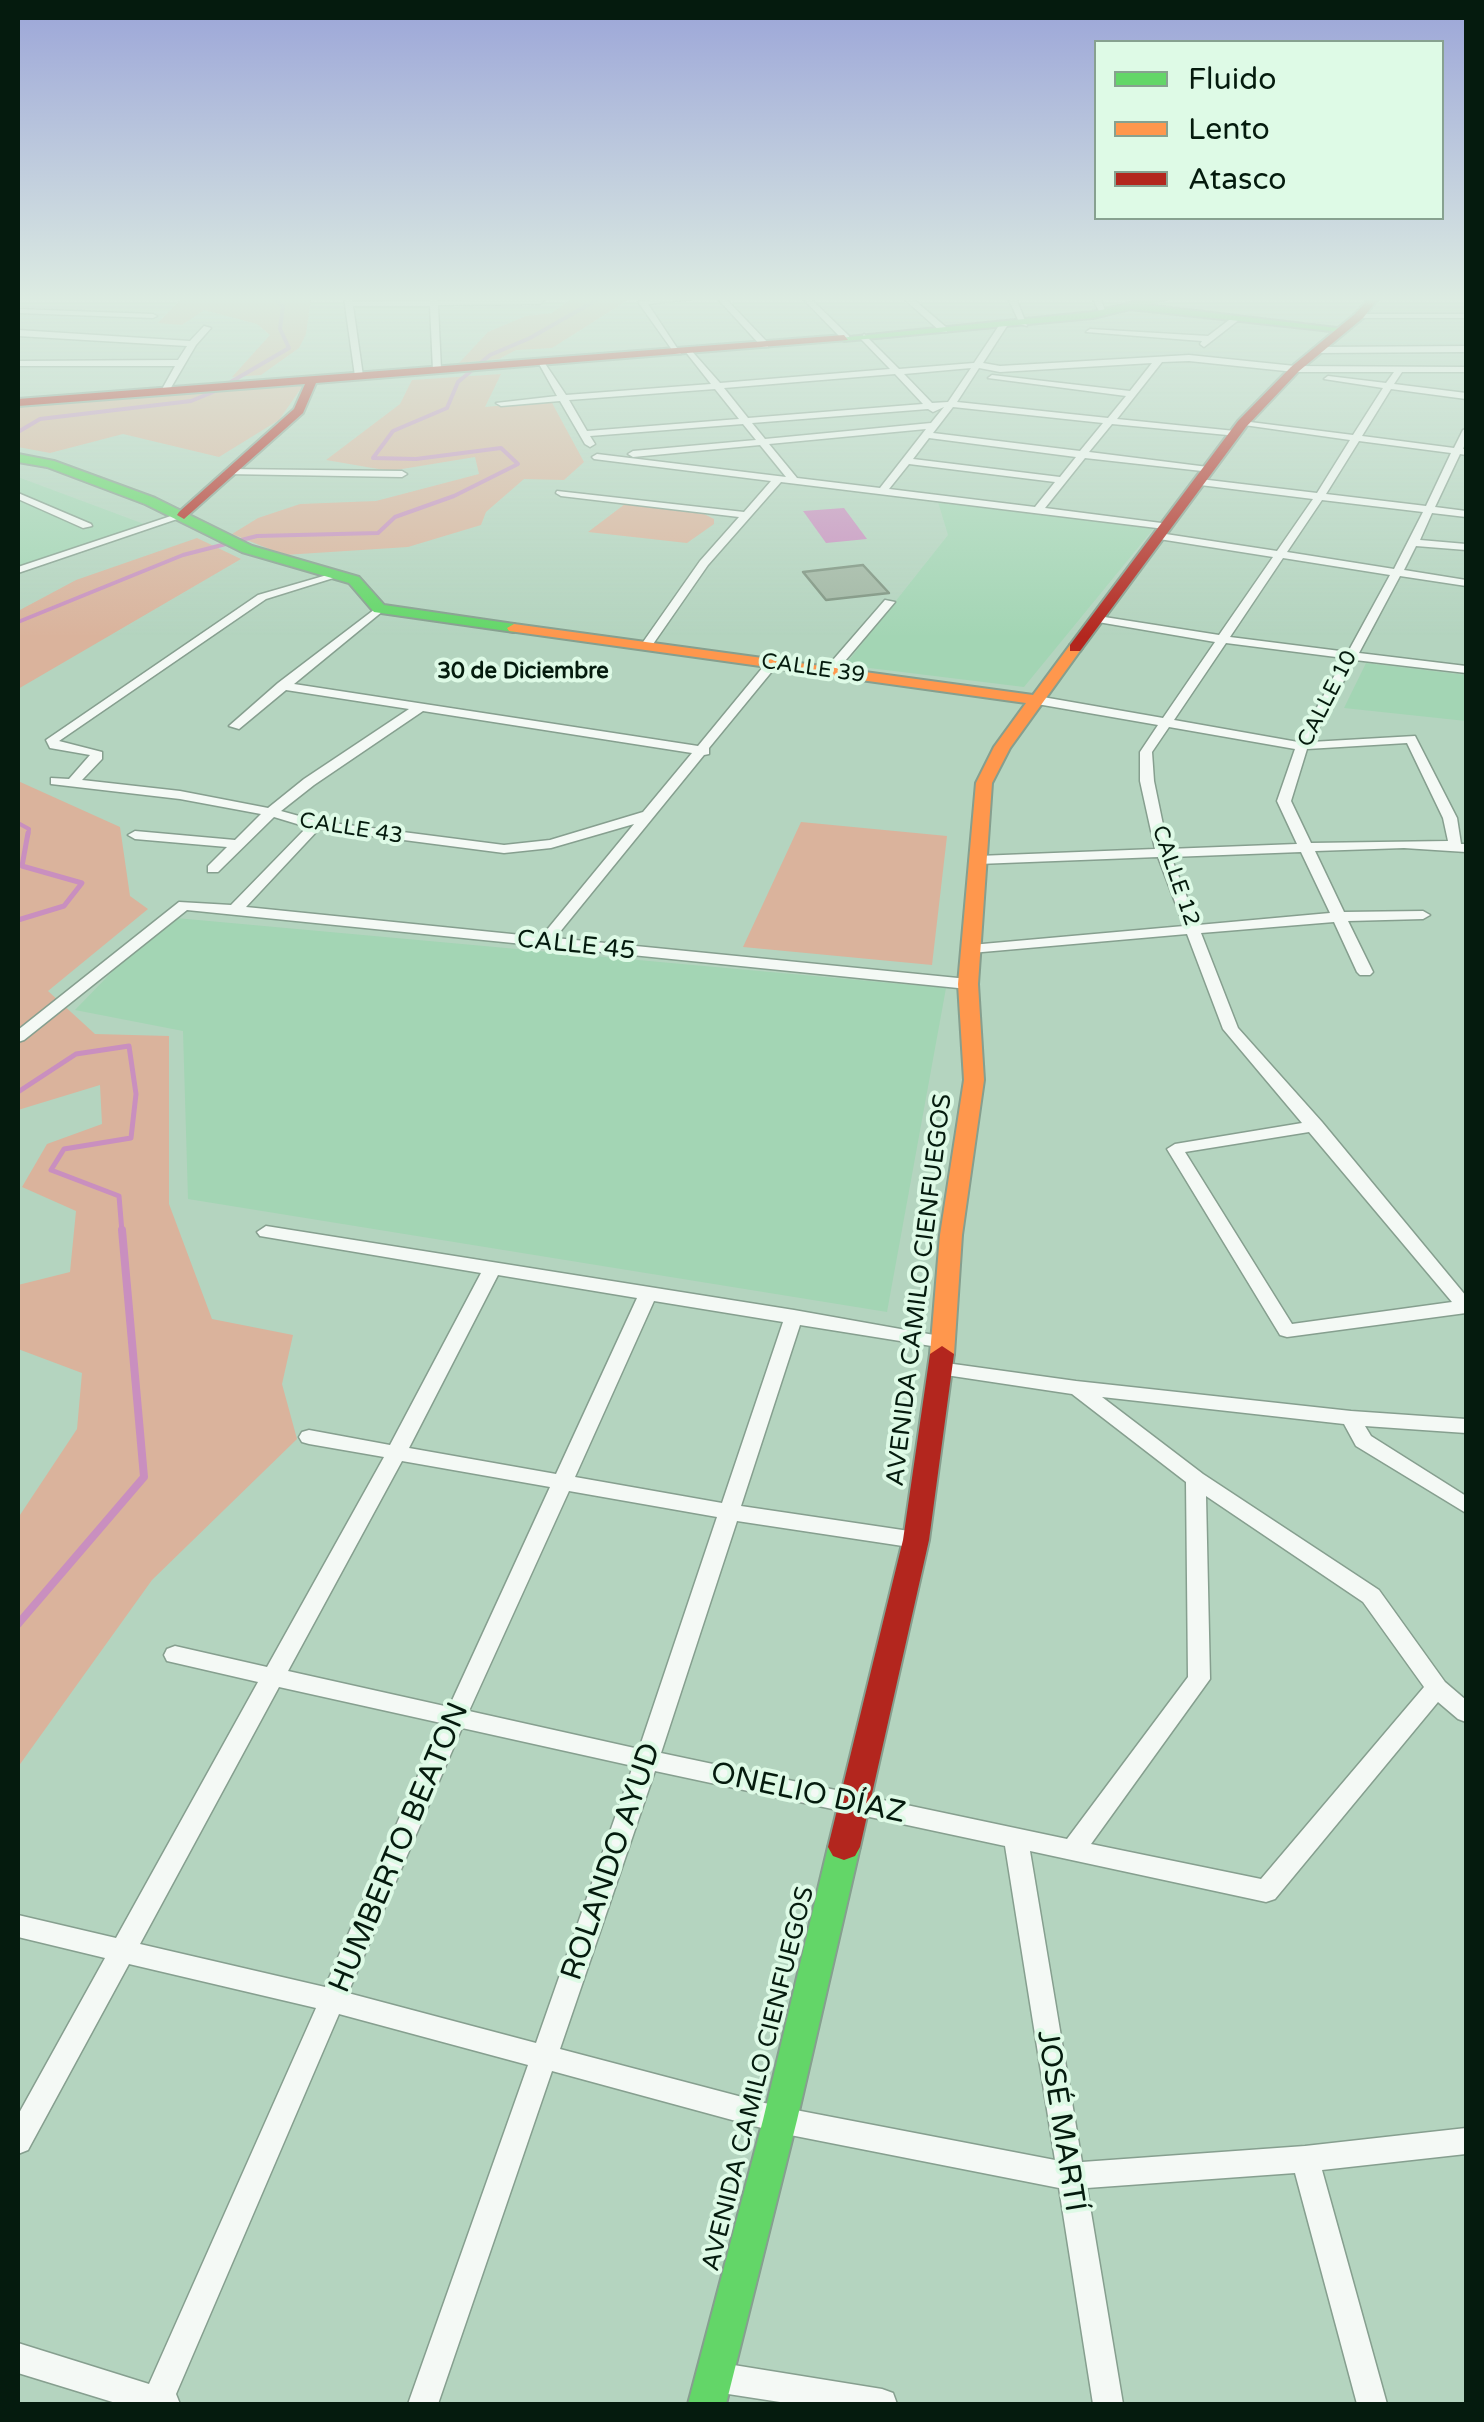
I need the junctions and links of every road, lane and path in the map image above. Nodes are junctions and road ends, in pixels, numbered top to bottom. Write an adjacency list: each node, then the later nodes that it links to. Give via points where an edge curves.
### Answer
1 (297, 411): 25 (main road)
2 (571, 411): 17 (street)
3 (738, 411): 12 (street)
4 (854, 411): 12 (street)
5 (935, 411): 11 (street)
6 (945, 411): 11 (street)
7 (1023, 411): 13 (street)
8 (1121, 411): 13 (street)
9 (1256, 411): 14 (main road, AVENIDA CAMILO CIENFUEGOS)
10 (1371, 411): 18 (street, CALLE 12)
11 (940, 416): 15 (street)
12 (745, 420): 17 (street); 19 (street)
13 (1114, 420): 14 (street); 21 (street)
14 (1239, 429): 18 (street); 27 (main road, AVENIDA CAMILO CIENFUEGOS)
15 (930, 431): 19 (street); 21 (street); 24 (street)
16 (1466, 432): 20 (street, CALLE 10)
17 (585, 434): 22 (street)
18 (1354, 439): 20 (street); 35 (street, CALLE 12)
19 (763, 443): 22 (street); 30 (street)
20 (1462, 452): 38 (street, CALLE 10)
21 (1087, 454): 27 (street); 28 (street)
22 (598, 457): 29 (street)
23 (18, 458): 36 (main road)
24 (906, 461): 28 (street); 32 (street)
25 (229, 472): 26 (street); 31 (main road)
26 (402, 474)
27 (1204, 476): 35 (street); 43 (main road, AVENIDA CAMILO CIENFUEGOS)
28 (1063, 480): 37 (street)
29 (777, 481): 30 (street); 41 (street)
30 (796, 483): 32 (street)
31 (210, 489): 36 (main road); 39 (main road)
32 (882, 492): 37 (street)
33 (561, 493): 41 (street)
34 (18, 496): 42 (street)
35 (1319, 497): 38 (street); 46 (street, CALLE 12)
36 (150, 500): 39 (main road)
37 (1037, 511): 43 (street)
38 (1428, 512): 40 (street); 44 (street, CALLE 10)
39 (184, 514): 47 (street); 49 (main road, via 248,549)
40 (1466, 514)
41 (746, 516): 55 (street)
42 (87, 526)
43 (1162, 531): 46 (street); 53 (main road, AVENIDA CAMILO CIENFUEGOS)
44 (1413, 543): 45 (street); 48 (street, CALLE 10)
45 (1466, 548)
46 (1278, 555): 48 (street); 54 (street, CALLE 12)
47 (18, 570)
48 (1396, 573): 50 (street); 56 (street, CALLE 10)
49 (338, 575): 52 (main road, via 354,580); 68 (street, via 262,597 52,740 98,756)
50 (1466, 583)
51 (888, 602): 59 (street)
52 (379, 608): 55 (main road, CALLE 39); 60 (street)
53 (1098, 618): 54 (street); 61 (main road, AVENIDA CAMILO CIENFUEGOS)
54 (1220, 639): 56 (street); 63 (street, CALLE 12)
55 (647, 645): 57 (main road, CALLE 39)
56 (1350, 656): 58 (street); 65 (street, CALLE 10)
57 (772, 664): 59 (main road, CALLE 39); 66 (street)
58 (1466, 670)
59 (830, 671): 61 (main road, CALLE 39)
60 (282, 686): 62 (street); 64 (street)
61 (1037, 700): 63 (street, CALLE 39); 78 (main road, AVENIDA CAMILO CIENFUEGOS, via 984,783)
62 (421, 708): 66 (street); 69 (street)
63 (1164, 723): 65 (street, CALLE 39); 77 (street, CALLE 12, via 1146,752)
64 (235, 726)
65 (1302, 746): 74 (street, CALLE 39, via 1412,740 1450,818 1455,842); 75 (street, CALLE 10, via 1284,801)
66 (704, 751): 70 (street)
67 (56, 782): 68 (street, CALLE 43)
68 (72, 783): 69 (street, CALLE 43)
69 (271, 812): 71 (street, CALLE 43); 73 (street)
70 (645, 816): 71 (street, CALLE 43, via 551,844 504,849); 84 (street)
71 (316, 825): 80 (street)
72 (135, 835): 73 (street)
73 (237, 844): 79 (street)
74 (1449, 846): 75 (street); 76 (street)
75 (1306, 848): 77 (street); 82 (street, CALLE 10)
76 (1466, 848)
77 (1162, 850): 78 (street); 83 (street, CALLE 12)
78 (978, 860): 85 (main road, AVENIDA CAMILO CIENFUEGOS)
79 (213, 869)
80 (235, 910): 84 (street, CALLE 45); 88 (street, CALLE 45, via 184,905)
81 (1423, 915): 82 (street)
82 (1336, 917): 83 (street); 86 (street, CALLE 10)
83 (1193, 928): 85 (street); 89 (street, CALLE 12, via 1232,1029)
84 (543, 943): 87 (street, CALLE 45)
85 (971, 949): 87 (main road, AVENIDA CAMILO CIENFUEGOS)
86 (1366, 972)
87 (968, 984): 95 (main road, AVENIDA CAMILO CIENFUEGOS, via 974,1080 951,1235)
88 (18, 1038)
89 (1316, 1126): 93 (street, CALLE 12); 93 (street, via 1175,1149 1287,1331)
90 (266, 1232): 91 (street)
91 (494, 1268): 92 (street); 101 (street)
92 (648, 1293): 94 (street); 103 (street, HUMBERTO BEATON)
93 (1466, 1306)
94 (794, 1316): 95 (street); 105 (street, ROLANDO AYUD)
95 (944, 1342): 96 (main road, AVENIDA CAMILO CIENFUEGOS)
96 (940, 1368): 97 (street); 106 (main road, AVENIDA CAMILO CIENFUEGOS)
97 (1076, 1388): 98 (street); 102 (street)
98 (1350, 1418): 99 (street); 104 (street, via 1362,1441)
99 (1466, 1426)
100 (310, 1437): 101 (street)
101 (396, 1453): 103 (street); 108 (street)
102 (1196, 1479): 109 (street, via 1371,1596); 115 (street, via 1198,1679)
103 (564, 1482): 105 (street); 111 (street, HUMBERTO BEATON)
104 (1466, 1506)
105 (730, 1512): 106 (street); 112 (street, ROLANDO AYUD)
106 (916, 1540): 113 (main road, AVENIDA CAMILO CIENFUEGOS)
107 (175, 1654): 108 (street, ONELIO DÍAZ)
108 (272, 1678): 111 (street, ONELIO DÍAZ); 117 (street)
109 (1437, 1688): 110 (street); 115 (street, ONELIO DÍAZ, via 1266,1891)
110 (1466, 1713)
111 (456, 1716): 112 (street, ONELIO DÍAZ); 118 (street, HUMBERTO BEATON)
112 (647, 1760): 113 (street, ONELIO DÍAZ); 119 (street, ROLANDO AYUD)
113 (853, 1804): 114 (street, ONELIO DÍAZ); 120 (main road, AVENIDA CAMILO CIENFUEGOS)
114 (1016, 1838): 115 (street, ONELIO DÍAZ); 124 (street, JOSÉ MARTÍ)
115 (1072, 1851)
116 (18, 1926): 117 (street)
117 (120, 1952): 118 (street); 121 (street)
118 (334, 2001): 119 (street); 127 (street, HUMBERTO BEATON)
119 (545, 2056): 120 (street); 128 (street, ROLANDO AYUD)
120 (780, 2120): 124 (street); 126 (main road, AVENIDA CAMILO CIENFUEGOS)
121 (18, 2141)
122 (1466, 2141): 123 (street)
123 (1305, 2158): 124 (street); 131 (street)
124 (1068, 2176): 130 (street, JOSÉ MARTÍ)
125 (18, 2358): 127 (street)
126 (711, 2391): 129 (street)
127 (161, 2404)
128 (423, 2404)
129 (882, 2404)
130 (1108, 2404)
131 (1372, 2404)

